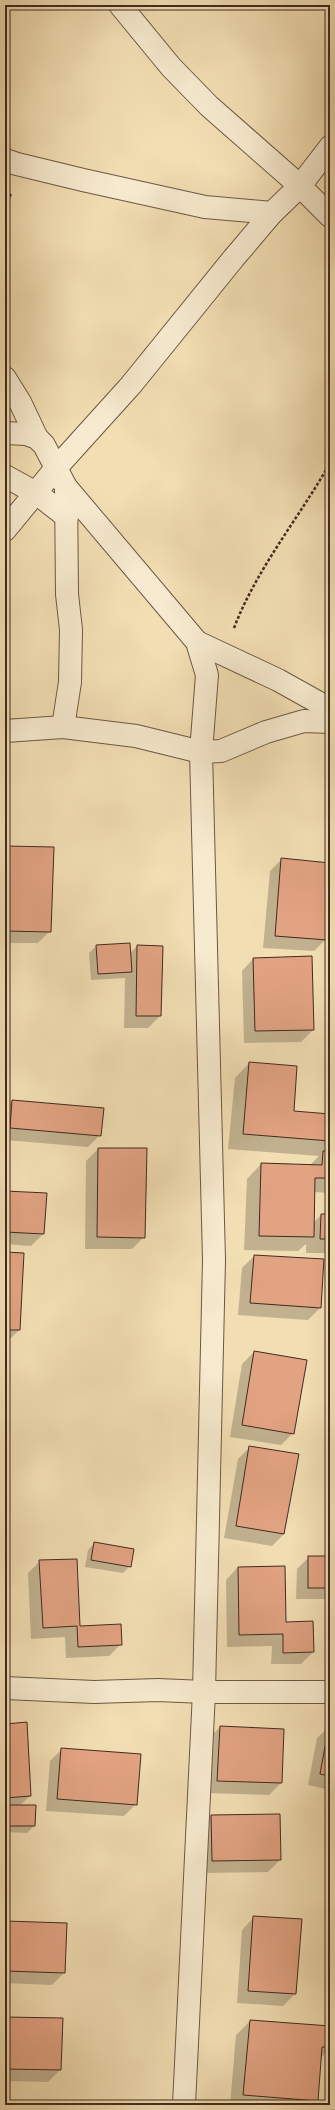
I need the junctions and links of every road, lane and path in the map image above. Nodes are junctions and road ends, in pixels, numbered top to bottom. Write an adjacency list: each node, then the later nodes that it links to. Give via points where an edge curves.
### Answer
1 (120, 5): 4 (street, via 170,67 209,106)
2 (330, 147): 4 (street)
3 (5, 160): 5 (street, via 205,207)
4 (300, 186): 5 (street); 6 (street)
5 (272, 212): 11 (street, via 131,385)
6 (330, 216)
7 (5, 378): 9 (street)
8 (5, 434): 9 (street, via 26,434)
9 (37, 438): 11 (street, via 44,445)
10 (330, 463): 18 (path, via 252,588)
11 (56, 468): 13 (street); 14 (street)
12 (5, 476): 14 (street)
13 (66, 487): 15 (street); 17 (street)
14 (36, 493): 15 (street); 16 (street)
15 (67, 517): 21 (street, via 67,594 71,630 70,682)
16 (5, 530)
17 (197, 642): 18 (street); 23 (street, via 207,675)
18 (224, 654): 19 (street)
19 (330, 709)
20 (330, 722): 23 (street, via 304,720 266,732 221,751)
21 (63, 728): 22 (street); 23 (street, via 136,736)
22 (5, 731)
23 (201, 752): 25 (street, via 214,1260)
24 (5, 1688): 25 (street, via 94,1692)
25 (204, 1692): 26 (street); 27 (street)
26 (330, 1692)
27 (184, 2105)

